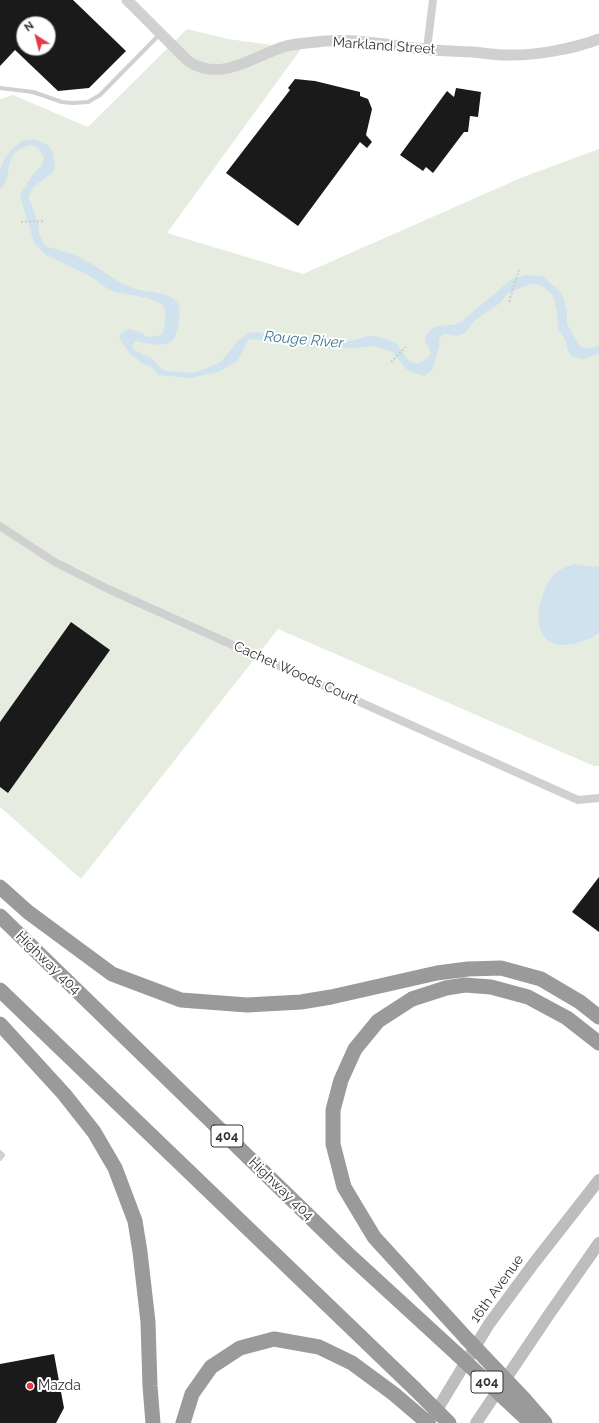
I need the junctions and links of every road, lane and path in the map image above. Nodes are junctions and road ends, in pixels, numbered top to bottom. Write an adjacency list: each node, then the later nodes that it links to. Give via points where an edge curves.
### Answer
1 (127, 0): 3 (street, Markland Street)
2 (433, 0): 5 (street)
3 (161, 34): 5 (street, Markland Street, via 193,65 207,69 233,67 283,47 340,40); 6 (lane, via 100,95 88,102 62,102 32,92)
4 (599, 39): 5 (street, Markland Street, via 547,52 508,55)
5 (427, 49)
6 (0, 88)
7 (45, 221): 8 (path)
8 (21, 222)
9 (519, 270): 10 (path)
10 (509, 302)
11 (406, 347): 12 (path)
12 (391, 362)
13 (0, 526): 14 (street, Cachet Woods Court, via 53,561 108,589 578,800)
14 (599, 798)
15 (0, 888): 18 (highway, via 112,974 181,1000 247,1005 301,1002 437,973 501,968 542,979)
16 (0, 916): 25 (highway, Highway 404 / 404, bridge, via 348,1254 457,1354)
17 (0, 990): 29 (highway, bridge)
18 (599, 1016)
19 (0, 1024): 26 (highway, via 64,1094 94,1132 115,1168 135,1221 140,1252 148,1322)
20 (599, 1043): 25 (highway, bridge, via 566,1018 528,997 491,987 465,985 446,988 412,999 378,1022 355,1049 341,1080 332,1110 333,1144 344,1187 374,1237 467,1339)
21 (0, 1152): 22 (lane, via 3,1155)
22 (0, 1159)
23 (599, 1180): 28 (main road, 16th Avenue, via 489,1324)
24 (599, 1243): 30 (main road)
25 (521, 1405): 31 (highway, Highway 404 / 404); 32 (highway)
26 (152, 1423)
27 (183, 1423): 28 (highway, via 192,1394 211,1367 240,1348 274,1339 320,1347 352,1363)
28 (428, 1423)
29 (449, 1423)
30 (476, 1423)
31 (531, 1423)
32 (545, 1423)

